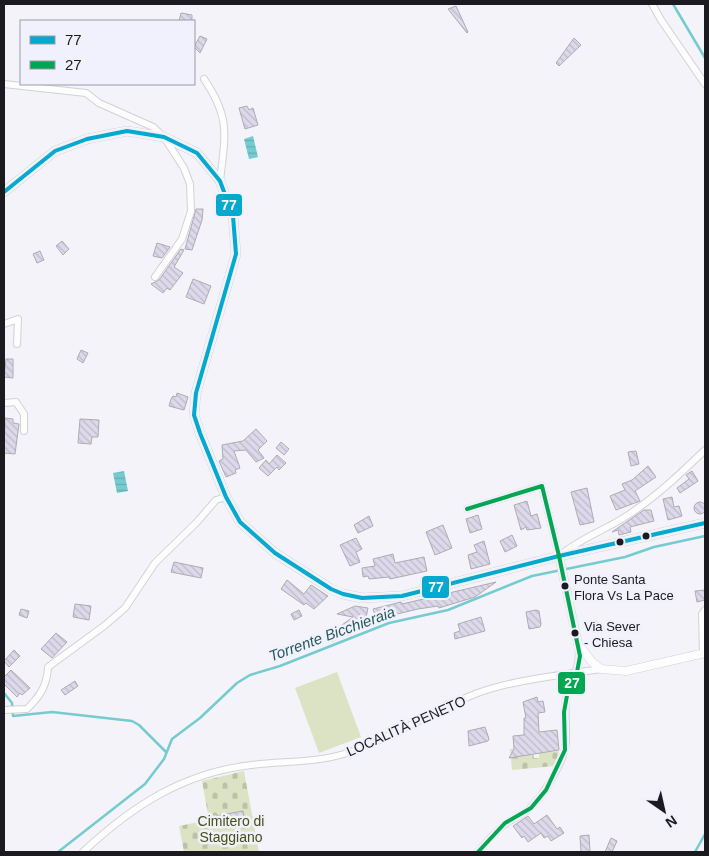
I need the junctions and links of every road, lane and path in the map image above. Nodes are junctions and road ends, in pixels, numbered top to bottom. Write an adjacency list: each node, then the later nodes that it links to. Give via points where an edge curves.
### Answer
1 (652, 4): 4 (street)
2 (204, 79): 8 (street, via 218,100 224,120)
3 (4, 84): 5 (street)
4 (705, 84)
5 (20, 85)
6 (30, 85): 7 (street, via 86,93 99,103 153,127)
7 (164, 137): 8 (main road, via 197,153); 9 (main road, via 127,131 87,139 54,152); 10 (street, via 184,168 192,205 182,239)
8 (220, 181): 16 (main road, via 233,216 236,254 194,401 194,415)
9 (4, 192)
10 (155, 277)
11 (4, 324): 12 (street, via 18,319)
12 (17, 344)
13 (4, 403): 14 (street, via 16,402 24,414)
14 (24, 431)
15 (705, 450): 19 (street, via 666,487 597,533 574,543)
16 (226, 497): 19 (main road, via 240,522 275,553 331,589 362,598 402,596); 25 (street, via 216,500 155,563 125,608 48,667 47,681 27,709)
17 (467, 510): 19 (street, via 542,486)
18 (705, 523): 19 (main road)
19 (560, 560): 21 (street)
20 (705, 610): 22 (street, via 702,614)
21 (578, 644): 23 (street); 24 (street)
22 (704, 653): 23 (street, via 626,671)
23 (601, 669): 24 (street, LOCALITÀ PENETO)
24 (577, 672): 26 (street, LOCALITÀ PENETO, via 476,694 343,754 319,760 218,770 190,778 156,795); 27 (street, via 568,690 564,712 565,750 546,790 531,808 505,823)
25 (4, 710)
26 (83, 852)
27 (478, 852)

